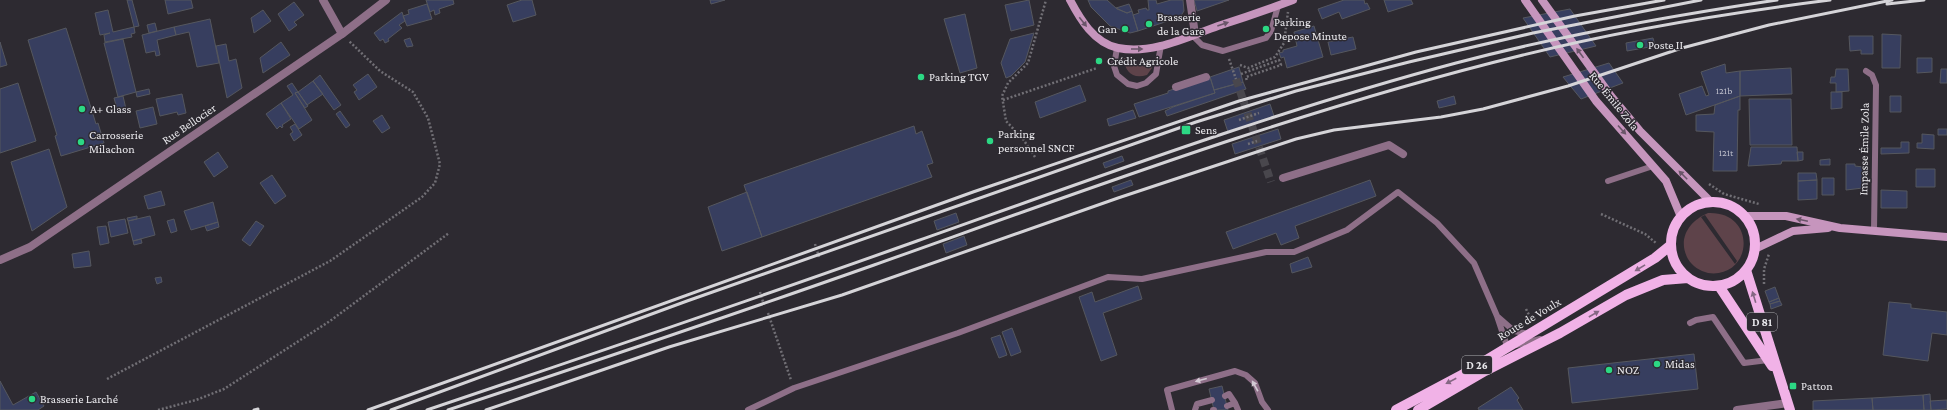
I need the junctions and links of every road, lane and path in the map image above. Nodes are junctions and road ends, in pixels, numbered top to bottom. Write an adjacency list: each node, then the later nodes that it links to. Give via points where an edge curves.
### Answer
1 (323, 0): 10 (street)
2 (386, 0): 10 (street, Rue Bellocier)
3 (1046, 0): 22 (path, via 1028,62 1008,83 1002,96)
4 (1070, 0): 13 (main road, one-way to 13, via 1082,22 1101,40)
5 (1190, 0): 11 (street)
6 (1294, 0): 9 (main road)
7 (1525, 0): 29 (main road, Rue Émile Zola, one-way to 29, via 1596,101)
8 (1542, 1): 33 (main road, Rue Émile Zola, one-way to 8, via 1635,125)
9 (1278, 6): 11 (main road, one-way to 9); 11 (lane, via 1271,31 1266,38 1223,51 1202,45)
10 (342, 34): 48 (street, Rue Bellocier, via 30,248); 66 (path, via 380,71 413,92 428,118 440,164 435,182 422,197 330,260)
11 (1194, 34): 12 (main road)
12 (1161, 45): 13 (main road, one-way to 12, via 1137,50); 13 (lane, via 1156,74 1146,83 1137,86 1128,84 1117,75 1114,66)
13 (1117, 48)
14 (1097, 68): 22 (path)
15 (1232, 69): 19 (path)
16 (1866, 71): 39 (lane, Impasse Émile Zola, via 1872,75 1876,85)
17 (1241, 74): 20 (path, via 1279,60 1281,65 1246,77)
18 (1206, 77): 21 (street)
19 (1236, 80)
20 (1247, 82)
21 (1176, 87)
22 (1003, 100): 28 (path, via 1006,121 1023,138)
23 (1259, 113): 24 (path)
24 (1239, 120)
25 (1257, 141): 26 (path)
26 (1248, 144)
27 (1403, 154): 30 (street, via 1389,145)
28 (1035, 157)
29 (1653, 166): 31 (lane); 37 (main road, Rue Émile Zola, via 1666,181)
30 (1283, 178)
31 (1608, 181)
32 (1707, 182): 34 (path, via 1724,194)
33 (1712, 202): 36 (main road, via 1733,207); 37 (main road, via 1692,208)
34 (1764, 205)
35 (1601, 214): 43 (path, via 1645,234)
36 (1745, 216): 38 (main road, one-way to 36, via 1786,216); 46 (main road, via 1752,228)
37 (1681, 217): 44 (main road, via 1674,230)
38 (1840, 228): 39 (main road); 46 (main road, via 1793,231)
39 (1874, 230): 41 (main road)
40 (449, 233): 73 (path, via 330,321 224,389)
41 (1947, 238)
42 (815, 244): 47 (path)
43 (1658, 245)
44 (1672, 245): 50 (main road, via 1674,260); 61 (main road, Route de Voulx / D 26, one-way to 61, via 1655,258)
45 (1772, 247): 52 (path, via 1764,269)
46 (1755, 250): 49 (main road)
47 (819, 257)
48 (0, 260)
49 (1746, 270): 51 (main road, via 1734,280); 65 (main road, D 81, one-way to 49)
50 (1688, 278): 51 (main road, via 1703,285); 60 (main road, Route de Voulx / D 26, one-way to 50, via 1626,295 1664,280)
51 (1719, 286): 63 (main road, D 81)
52 (1763, 291)
53 (760, 292): 54 (path)
54 (764, 305)
55 (1526, 309): 58 (path)
56 (768, 313): 67 (path)
57 (1497, 316): 61 (lane, via 1514,331); 62 (lane); 67 (lane, via 1474,263 1437,223 1398,192 1347,230 1294,252 1266,252 1142,279 1108,277 958,333)
58 (1534, 323)
59 (1690, 323): 63 (lane, via 1713,317 1744,363)
60 (1560, 333): 62 (lane); 64 (main road, Route de Voulx / D 26)
61 (1529, 334): 62 (main road, Route de Voulx / D 26)
62 (1508, 347): 64 (lane, via 1506,354 1489,364); 79 (main road, Route de Voulx / D 26, one-way to 79)
63 (1768, 360): 65 (main road, D 81)
64 (1485, 371): 80 (main road, Route de Voulx / D 26)
65 (1778, 374): 72 (main road, D 81)
66 (107, 379)
67 (794, 388): 74 (lane)
68 (1224, 396): 70 (lane, via 1229,394)
69 (1212, 400): 76 (lane, via 1197,404)
70 (1235, 403): 71 (lane); 77 (lane)
71 (1227, 406)
72 (1789, 407): 81 (street)
73 (158, 410)
74 (748, 410)
75 (1172, 410): 78 (lane, one-way to 75, via 1255,383 1246,375 1234,371 1167,390)
76 (1195, 410)
77 (1238, 410)
78 (1268, 410)
79 (1396, 410)
80 (1418, 410)
81 (1737, 410)

